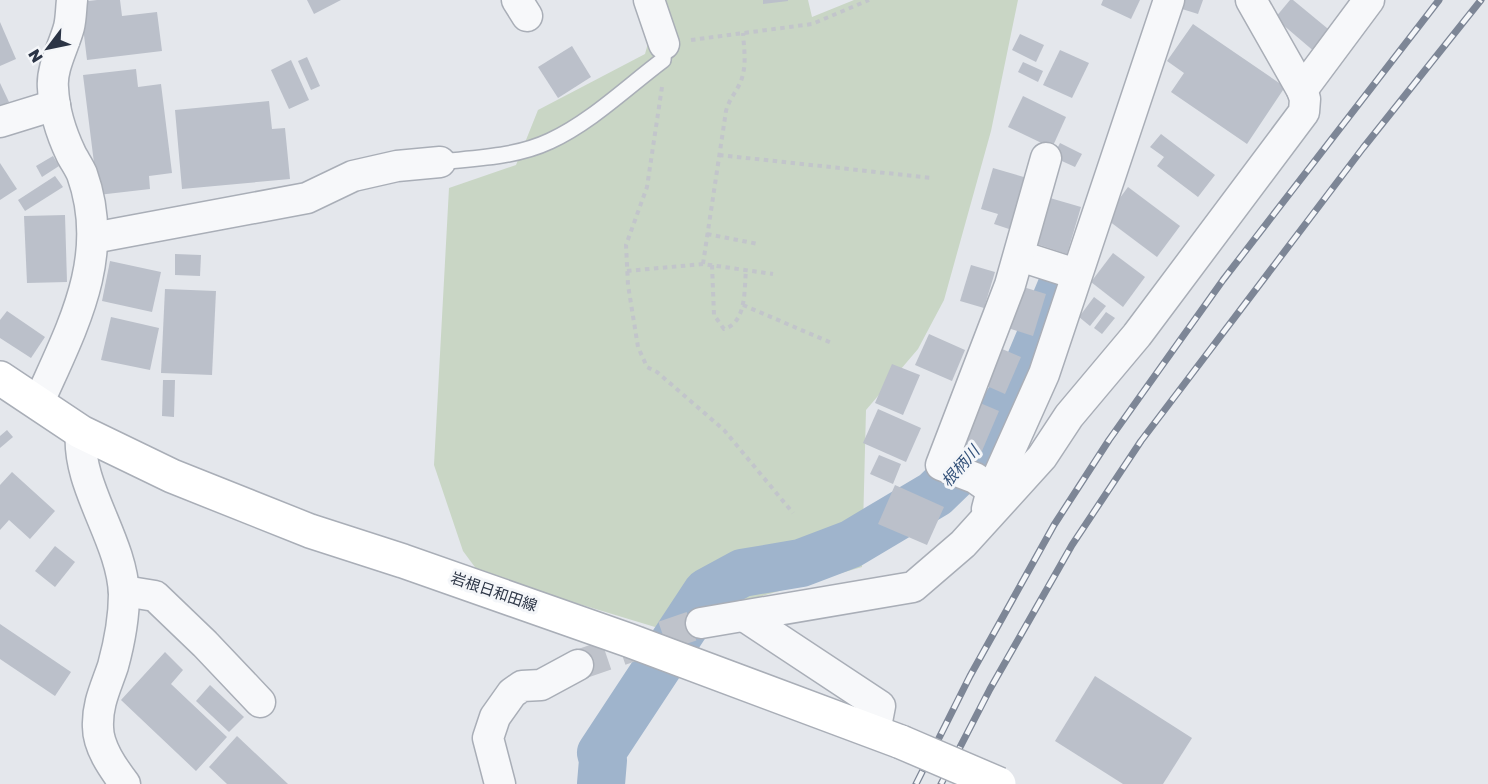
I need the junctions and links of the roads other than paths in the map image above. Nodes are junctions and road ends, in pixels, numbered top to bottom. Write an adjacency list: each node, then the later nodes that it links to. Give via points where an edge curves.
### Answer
1 (72, 0): 8 (street, via 70,25 52,86)
2 (649, 0): 6 (street)
3 (1169, 0): 14 (street)
4 (1251, 0): 7 (street)
5 (1369, 0): 7 (street)
6 (663, 48): 11 (lane, via 581,123 550,141 494,156)
7 (1302, 90): 18 (street, via 1305,99 1300,118 1137,335 1069,416 1041,457)
8 (55, 105): 9 (street); 12 (street, via 81,173 90,205)
9 (0, 122)
10 (1046, 158): 13 (street)
11 (440, 162): 12 (street, via 353,176 307,198)
12 (93, 238): 15 (street, via 88,278 63,348)
13 (1026, 258): 14 (street); 17 (street, via 941,465)
14 (1076, 274): 17 (street, via 1044,374)
15 (13, 392): 16 (main road, 岩根日和田線)
16 (81, 432): 19 (street, via 81,460 116,555); 24 (main road, 岩根日和田線, via 172,476 310,531 617,636)
17 (983, 484): 18 (street)
18 (984, 520): 20 (street, via 963,544 913,587)
19 (124, 591): 23 (street, via 154,596 162,602); 25 (street, via 113,665 100,698 98,728 101,744)
20 (744, 616): 21 (street); 24 (street, via 880,706)
21 (701, 623)
22 (578, 665): 26 (street, via 541,685 522,686 495,717 488,738)
23 (260, 702)
24 (888, 737): 27 (main road, 岩根日和田線, bridge)
25 (125, 784)
26 (500, 784)
27 (999, 784)

